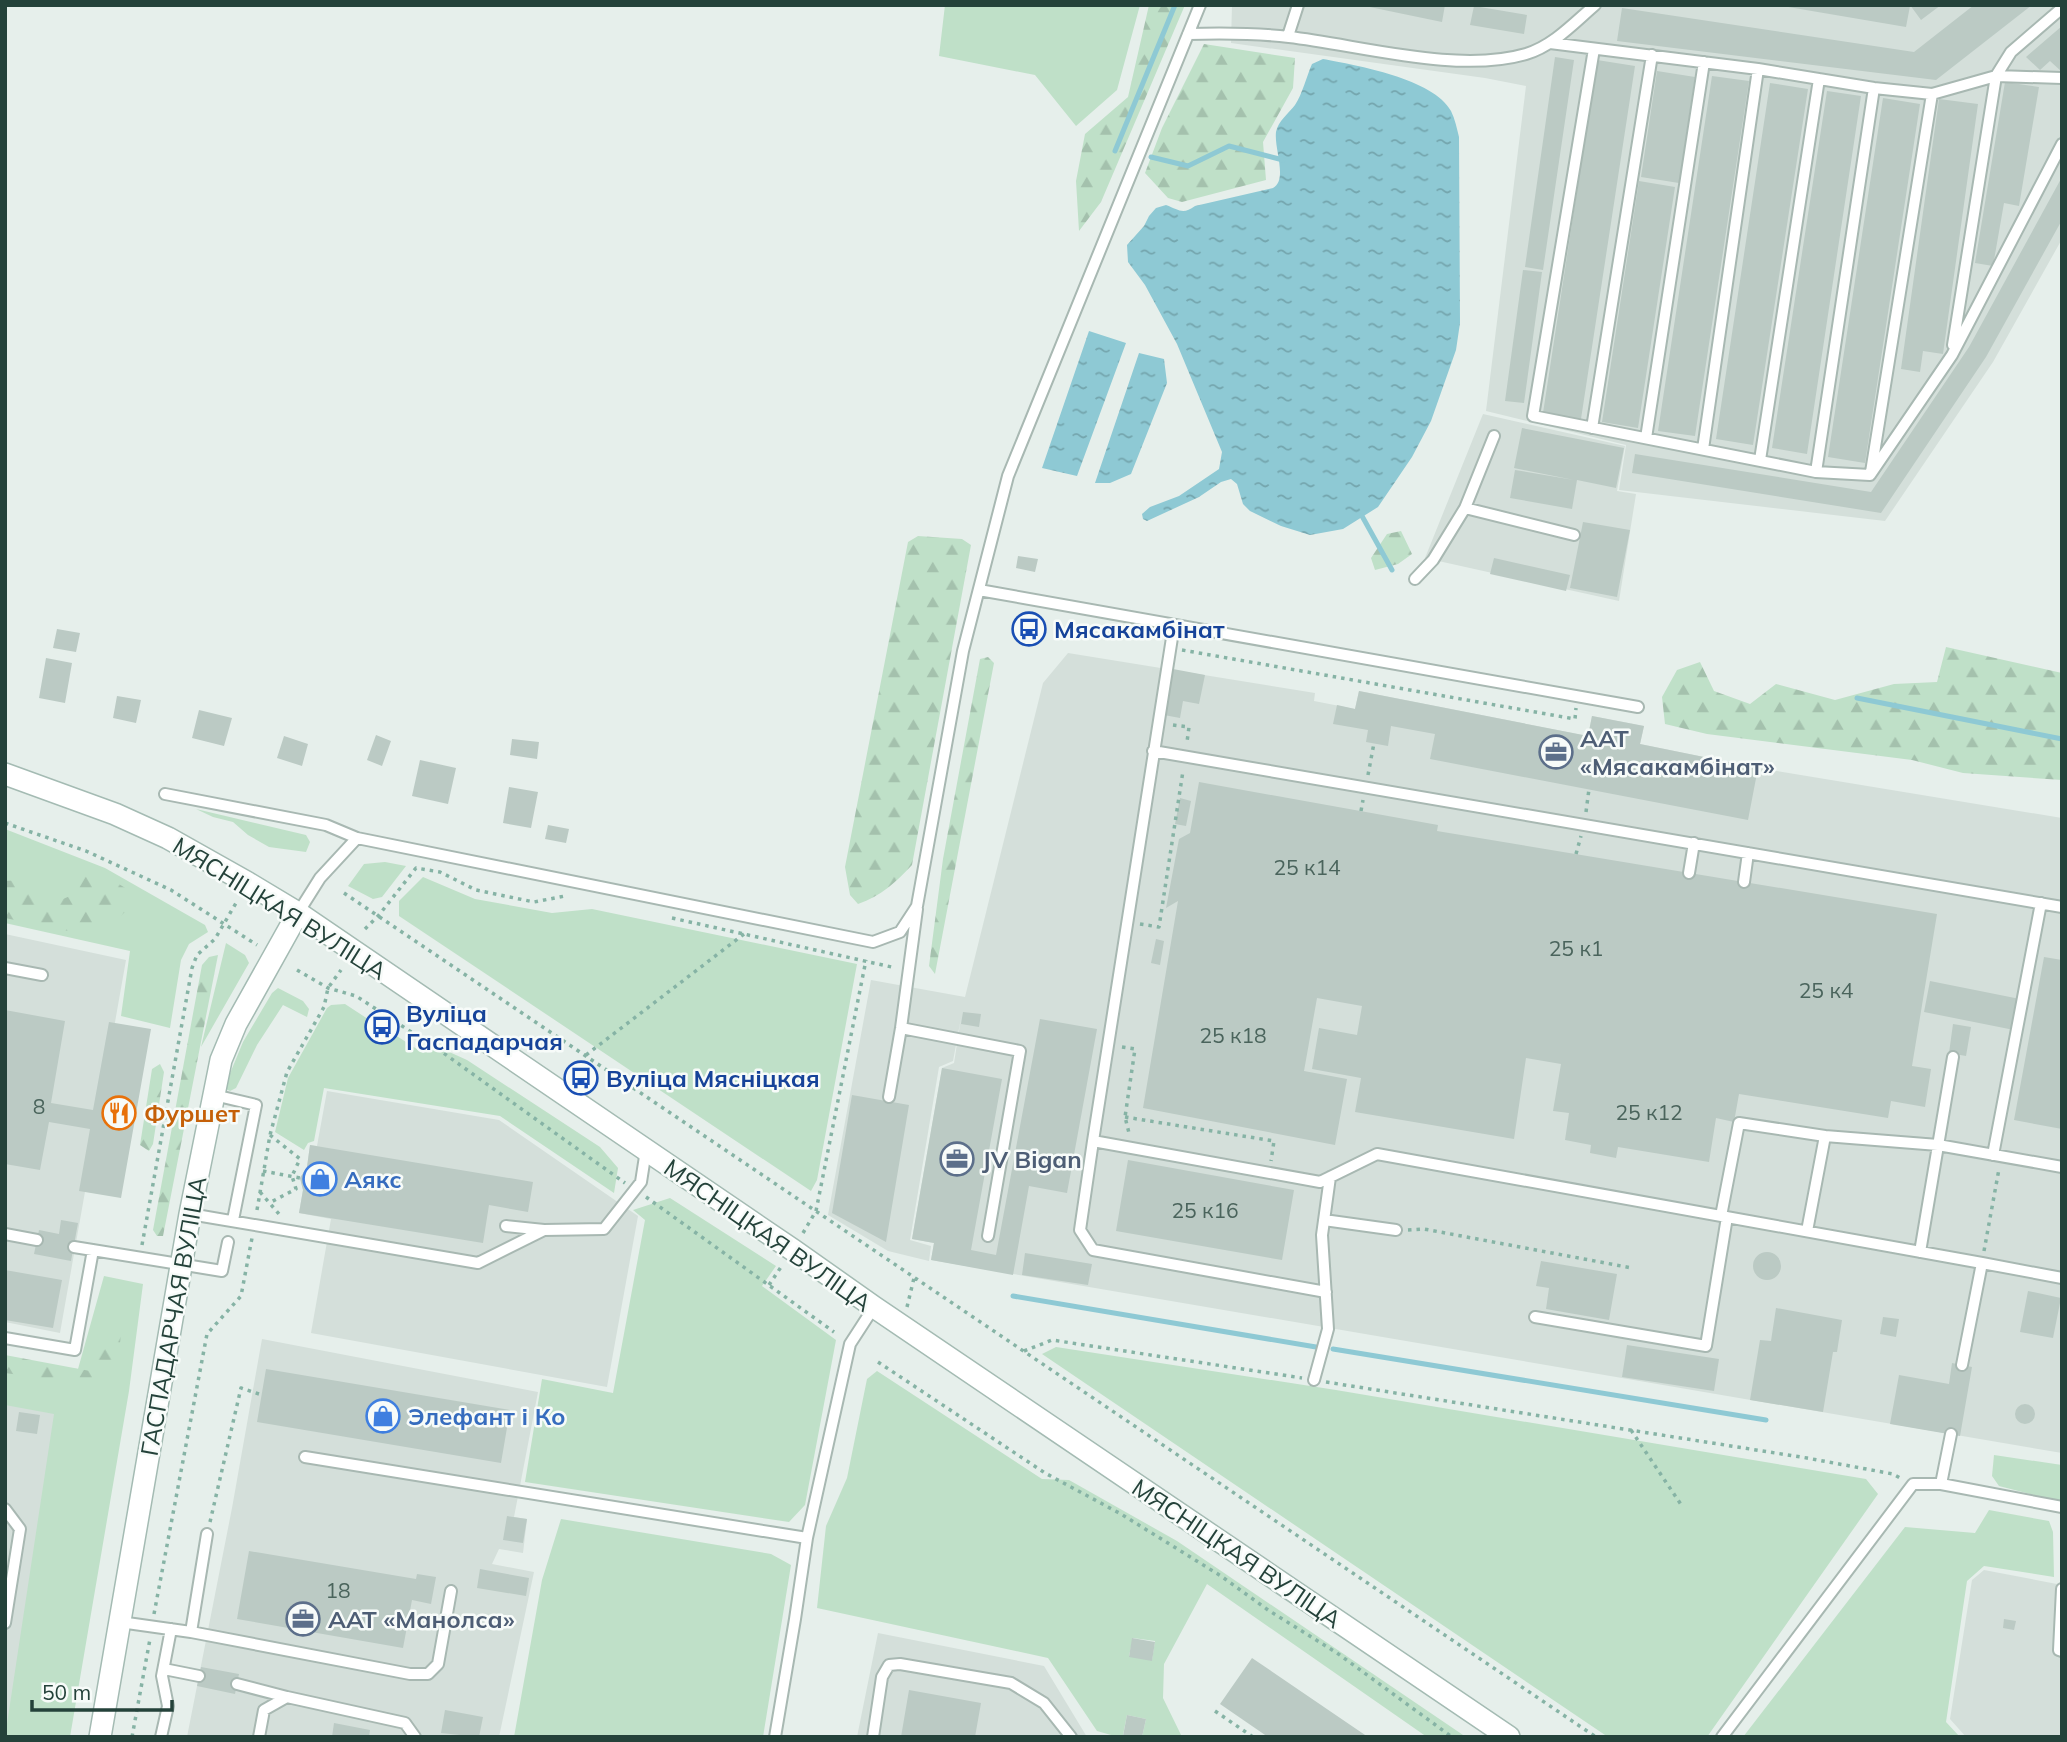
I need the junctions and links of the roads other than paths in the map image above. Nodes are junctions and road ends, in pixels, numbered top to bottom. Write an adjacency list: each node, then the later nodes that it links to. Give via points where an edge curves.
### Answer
1 (1200, 5): 7 (lane)
2 (1298, 5): 8 (lane)
3 (1575, 5): 6 (lane)
4 (1595, 5): 6 (lane)
5 (2062, 8): 14 (lane, via 2011,52)
6 (1582, 17): 9 (lane)
7 (1188, 33): 8 (lane); 31 (lane, via 1008,476)
8 (1288, 36): 9 (lane, via 1442,59 1493,60 1527,54)
9 (1550, 43): 10 (lane)
10 (1594, 49): 11 (lane); 21 (lane, via 1533,416)
11 (1652, 55): 12 (lane); 21 (lane)
12 (1704, 62): 13 (lane); 23 (lane)
13 (1758, 69): 16 (lane); 24 (lane)
14 (1996, 76): 15 (lane); 18 (lane); 20 (lane)
15 (2062, 78)
16 (1819, 79): 17 (lane); 25 (lane)
17 (1874, 88): 18 (lane); 26 (lane)
18 (1932, 94): 27 (lane)
19 (2062, 144): 20 (lane)
20 (1952, 355): 27 (lane)
21 (1592, 428): 23 (lane)
22 (1494, 436): 28 (lane)
23 (1646, 438): 24 (lane)
24 (1703, 449): 25 (lane)
25 (1759, 460): 26 (lane)
26 (1816, 472): 27 (lane)
27 (1870, 475)
28 (1465, 508): 29 (lane); 30 (lane, via 1433,560)
29 (1574, 535)
30 (1415, 579)
31 (979, 590): 32 (lane); 43 (lane, via 963,651)
32 (1174, 625): 33 (lane); 34 (lane)
33 (1638, 706)
34 (1153, 751): 38 (lane); 53 (lane)
35 (5, 774): 45 (main road, МЯСНІЦКАЯ ВУЛІЦА, via 168,838)
36 (165, 794): 37 (lane, via 327,825)
37 (357, 838): 43 (lane, via 873,942 900,932); 45 (lane, via 320,878)
38 (1694, 844): 39 (lane); 40 (lane)
39 (1748, 853): 41 (lane); 42 (lane)
40 (1689, 873)
41 (1744, 882)
42 (2041, 903): 44 (lane); 56 (lane)
43 (917, 906): 48 (lane)
44 (2062, 906)
45 (298, 914): 50 (main road, ГАСПАДАРЧАЯ ВУЛІЦА, via 236,1024 221,1060); 55 (main road, МЯСНІЦКАЯ ВУЛІЦА)
46 (5, 968): 47 (lane)
47 (42, 975)
48 (901, 1028): 51 (lane); 68 (lane, via 1020,1051)
49 (1953, 1058): 54 (lane)
50 (214, 1095): 59 (main road, ГАСПАДАРЧАЯ ВУЛІЦА); 61 (lane, via 256,1105)
51 (889, 1097)
52 (1825, 1136): 54 (lane); 60 (lane, via 1738,1123); 66 (lane)
53 (1093, 1140): 58 (lane, via 1320,1182); 77 (lane, via 1080,1230 1093,1250)
54 (1938, 1145): 56 (lane); 73 (lane)
55 (646, 1150): 64 (lane, via 641,1182 604,1229); 78 (main road, МЯСНІЦКАЯ ВУЛІЦА)
56 (1997, 1156): 57 (lane)
57 (2062, 1167)
58 (1330, 1177): 60 (lane, via 1377,1154); 62 (lane)
59 (190, 1213): 61 (lane); 75 (main road, ГАСПАДАРЧАЯ ВУЛІЦА)
60 (1724, 1216): 66 (lane); 79 (lane, via 1706,1346)
61 (233, 1220): 64 (lane, via 478,1264)
62 (1324, 1220): 65 (lane); 77 (lane)
63 (506, 1226): 64 (lane)
64 (544, 1230)
65 (1396, 1230)
66 (1807, 1231): 73 (lane)
67 (5, 1234): 69 (lane)
68 (988, 1236)
69 (37, 1240)
70 (228, 1242): 75 (lane, via 222,1271)
71 (74, 1247): 72 (lane)
72 (93, 1250): 75 (lane); 80 (lane, via 75,1350)
73 (1920, 1252): 74 (lane)
74 (1982, 1263): 76 (lane); 81 (lane)
75 (181, 1264): 93 (main road, ГАСПАДАРЧАЯ ВУЛІЦА)
76 (2062, 1278)
77 (1326, 1292): 82 (lane, via 1328,1329)
78 (874, 1307): 89 (lane, via 850,1344); 109 (main road, МЯСНІЦКАЯ ВУЛІЦА)
79 (1535, 1317)
80 (5, 1338)
81 (1962, 1365)
82 (1314, 1380)
83 (1951, 1434): 85 (lane)
84 (305, 1457): 89 (lane)
85 (1941, 1485): 86 (lane); 110 (lane, via 1913,1484)
86 (2062, 1507)
87 (5, 1509): 94 (lane, via 20,1529)
88 (207, 1534): 96 (lane)
89 (807, 1538): 106 (lane)
90 (2062, 1590): 92 (lane)
91 (451, 1591): 96 (lane, via 438,1664 428,1674)
92 (2061, 1615): 97 (lane)
93 (120, 1622): 95 (lane); 102 (main road, ГАСПАДАРЧАЯ ВУЛІЦА)
94 (5, 1623)
95 (171, 1629): 96 (lane); 98 (lane)
96 (191, 1632)
97 (2062, 1651)
98 (164, 1669): 99 (lane); 103 (lane, via 168,1706)
99 (199, 1676)
100 (237, 1684): 101 (lane)
101 (286, 1697): 104 (lane, via 264,1710); 105 (lane, via 405,1723)
102 (100, 1737)
103 (161, 1737)
104 (259, 1737)
105 (415, 1737)
106 (775, 1737)
107 (873, 1737): 108 (lane, via 882,1677 889,1665 900,1664 1010,1683 1044,1703)
108 (1071, 1737)
109 (1509, 1737)
110 (1722, 1737)

